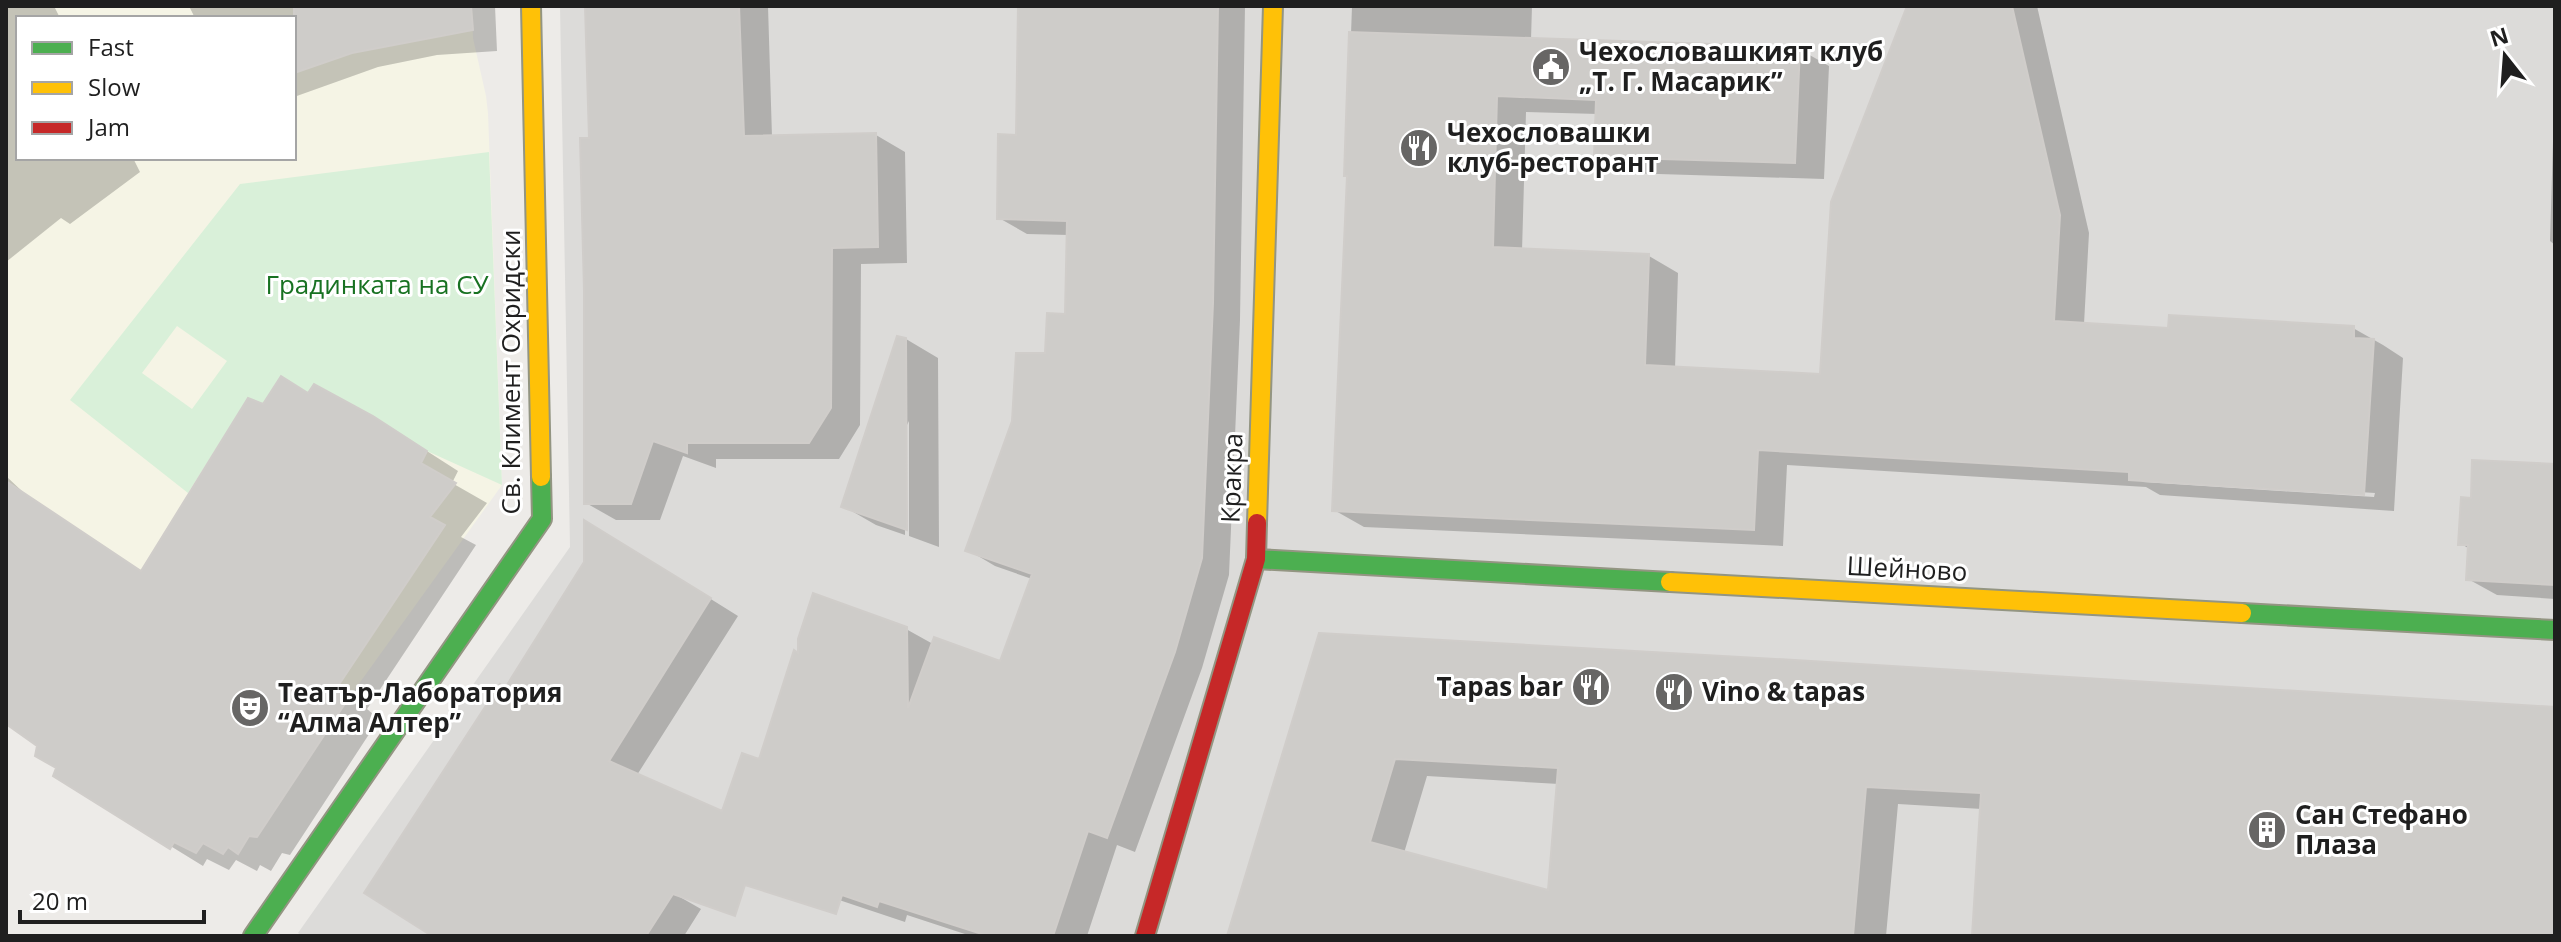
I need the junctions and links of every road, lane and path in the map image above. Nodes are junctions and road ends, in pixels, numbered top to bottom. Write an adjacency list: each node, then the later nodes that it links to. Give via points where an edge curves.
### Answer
1 (531, 6): 5 (street, Св. Климент Охридски, via 542,519)
2 (1273, 6): 3 (street, Кракра)
3 (1256, 559): 4 (street, Шейново); 6 (street, Кракра)
4 (2555, 630)
5 (253, 936)
6 (1145, 936)

